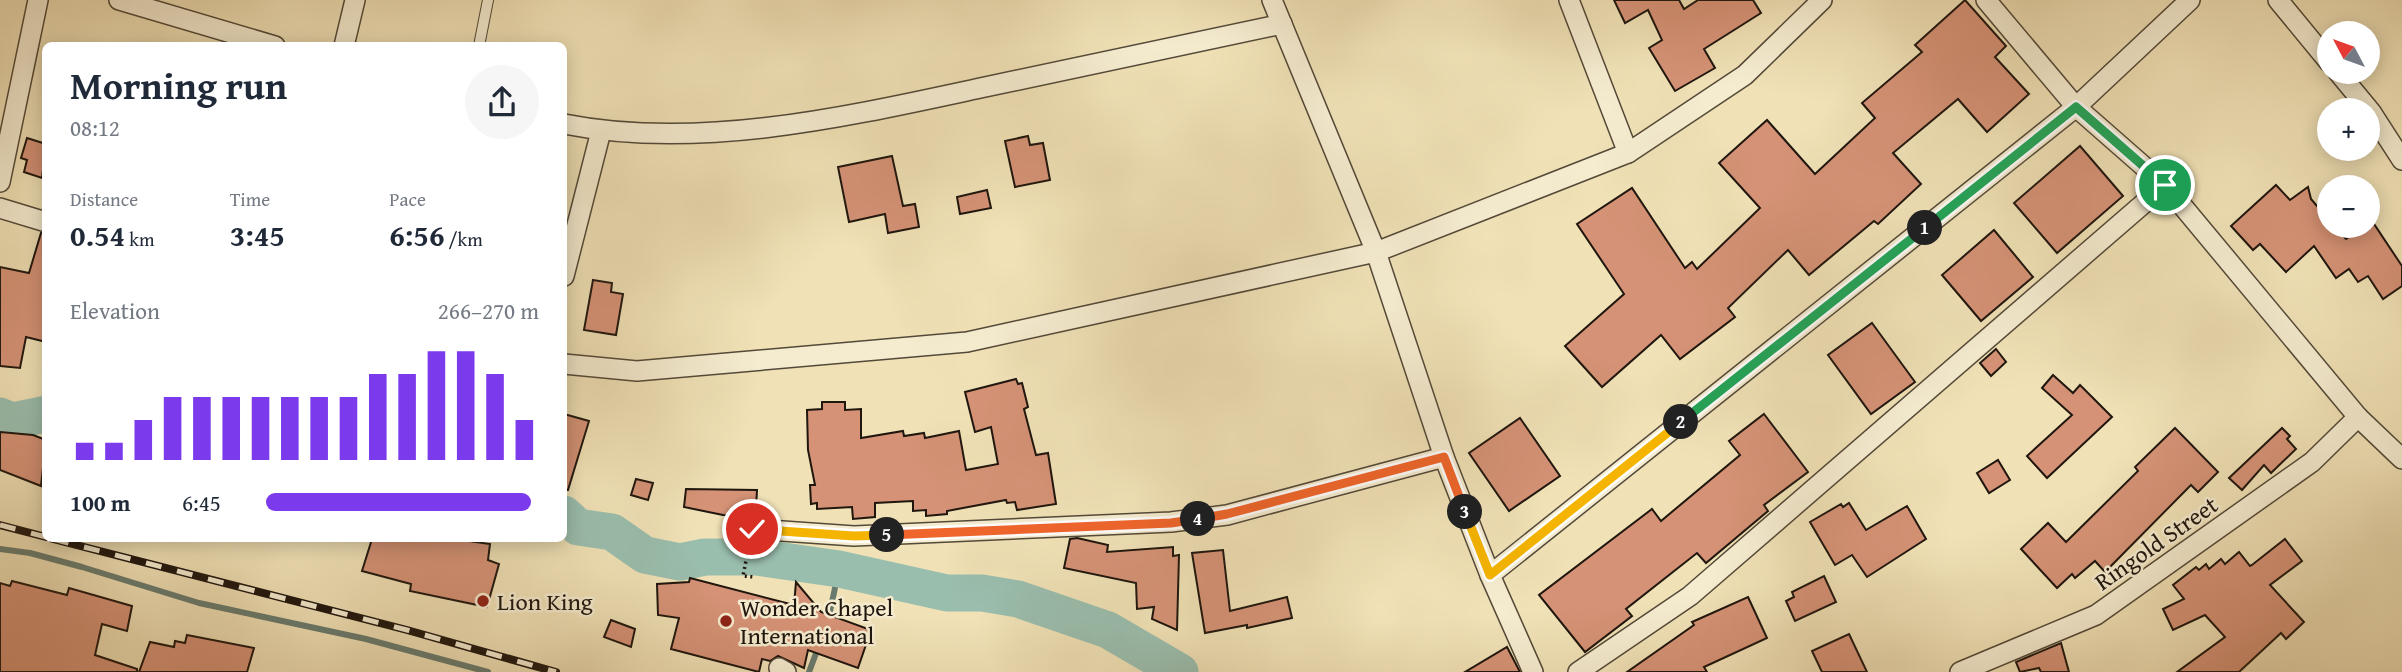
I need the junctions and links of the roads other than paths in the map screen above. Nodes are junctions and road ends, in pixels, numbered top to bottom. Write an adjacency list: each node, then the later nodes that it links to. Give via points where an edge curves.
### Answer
1 (38, 0): 22 (street)
2 (119, 0): 12 (street)
3 (355, 0): 13 (street)
4 (488, 0): 14 (lane)
5 (1272, 0): 11 (street)
6 (1569, 0): 20 (street)
7 (1822, 0): 20 (street, via 1745,75)
8 (1986, 0): 17 (street)
9 (2190, 0): 17 (street)
10 (2278, 0): 15 (street)
11 (1282, 24): 19 (street, via 793,125 667,133); 26 (street)
12 (261, 42)
13 (345, 42)
14 (480, 42)
15 (2317, 47)
16 (2348, 84): 21 (street)
17 (2076, 107): 23 (street); 33 (street)
18 (567, 125): 19 (street)
19 (601, 131): 27 (street)
20 (1628, 153): 26 (street)
21 (2402, 160)
22 (0, 182)
23 (2165, 185): 29 (street); 35 (street, via 1690,596)
24 (0, 208): 25 (street)
25 (42, 221)
26 (1376, 252): 28 (street, via 967,342 637,371); 30 (street)
27 (567, 264)
28 (567, 364)
29 (2358, 417): 31 (street); 36 (street, Ringold Street, via 2312,462 2096,615)
30 (1444, 457): 32 (street, via 1227,514 1171,523 854,536); 33 (street)
31 (2402, 459)
32 (768, 530)
33 (1490, 575): 34 (street)
34 (1533, 672)
35 (1578, 672)
36 (1960, 672)

